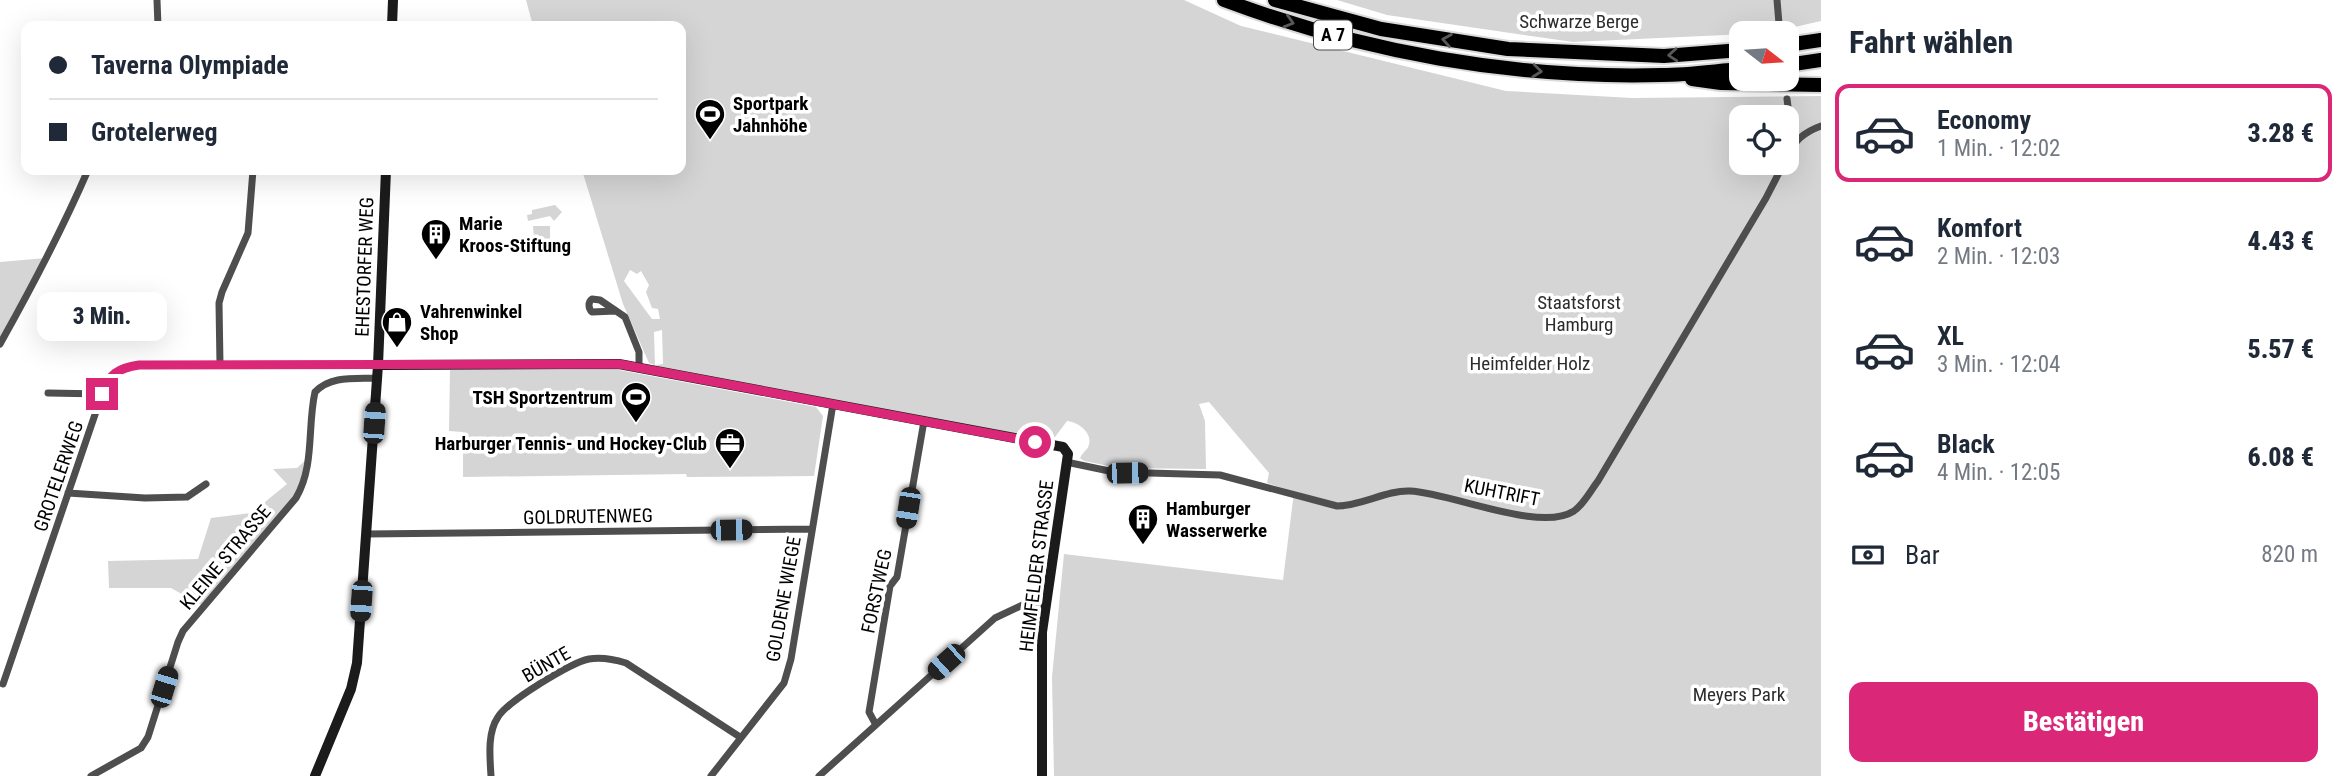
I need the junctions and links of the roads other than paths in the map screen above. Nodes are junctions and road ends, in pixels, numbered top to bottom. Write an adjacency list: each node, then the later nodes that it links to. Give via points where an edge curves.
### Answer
1 (158, 0): 6 (street)
2 (393, 0): 7 (street)
3 (1224, 0): 15 (highway, A 7, one-way to 15, via 1331,35 1445,60 1548,72)
4 (1275, 0): 11 (highway, A 7, one-way to 4, via 1664,56 1507,49 1381,29)
5 (1777, 0): 8 (street)
6 (158, 21)
7 (392, 21)
8 (1779, 21)
9 (1821, 40): 10 (highway)
10 (1799, 43)
11 (1729, 51)
12 (1821, 60): 13 (highway)
13 (1799, 63)
14 (1729, 70): 15 (highway, A 7)
15 (1662, 75): 16 (highway, via 1721,83)
16 (1821, 85)
17 (1787, 99): 18 (street)
18 (1788, 105)
19 (1821, 126): 20 (street)
20 (1799, 139)
21 (86, 175): 26 (street)
22 (253, 175): 27 (street, via 246,242 219,303)
23 (386, 175): 28 (street, EHESTORFER WEG)
24 (1778, 175): 35 (street, KUHTRIFT, via 1598,481 1574,510 1563,515 1517,514 1408,491 1337,506 1220,475 1127,473)
25 (615, 311): 29 (street, via 630,327)
26 (0, 344)
27 (220, 365): 28 (street, GROTELERWEG); 32 (street, GROTELERWEG, via 122,368 107,379)
28 (378, 365): 29 (street); 30 (street, EHESTORFER WEG)
29 (639, 367): 33 (street)
30 (377, 378): 39 (street, EHESTORFER WEG); 44 (street, KLEINE STRASSE, via 335,380 316,392 308,471 296,498 183,631 141,748)
31 (48, 393): 32 (street)
32 (102, 394): 37 (street, GROTELERWEG)
33 (833, 404): 34 (street); 38 (street, GOLDENE WIEGE)
34 (924, 421): 35 (street, HEIMFELDER STRASSE, via 1063,447 1068,452); 42 (street, FORSTWEG, via 869,712)
35 (1066, 462): 40 (street, HEIMFELDER STRASSE)
36 (206, 484): 37 (street, via 187,498)
37 (68, 493): 41 (street, GROTELERWEG)
38 (811, 529): 39 (street, GOLDRUTENWEG); 43 (street, GOLDENE WIEGE, via 784,683)
39 (366, 534): 45 (street, EHESTORFER WEG, via 355,673)
40 (1046, 602): 42 (street, via 1029,602 995,618); 49 (street, HEIMFELDER STRASSE)
41 (3, 684)
42 (876, 724): 48 (street)
43 (740, 737): 46 (street, BÜNTE, via 626,663 588,659 551,677 497,718 490,742); 47 (street, GOLDENE WIEGE)
44 (91, 776)
45 (315, 776)
46 (491, 776)
47 (711, 776)
48 (819, 776)
49 (1042, 776)

